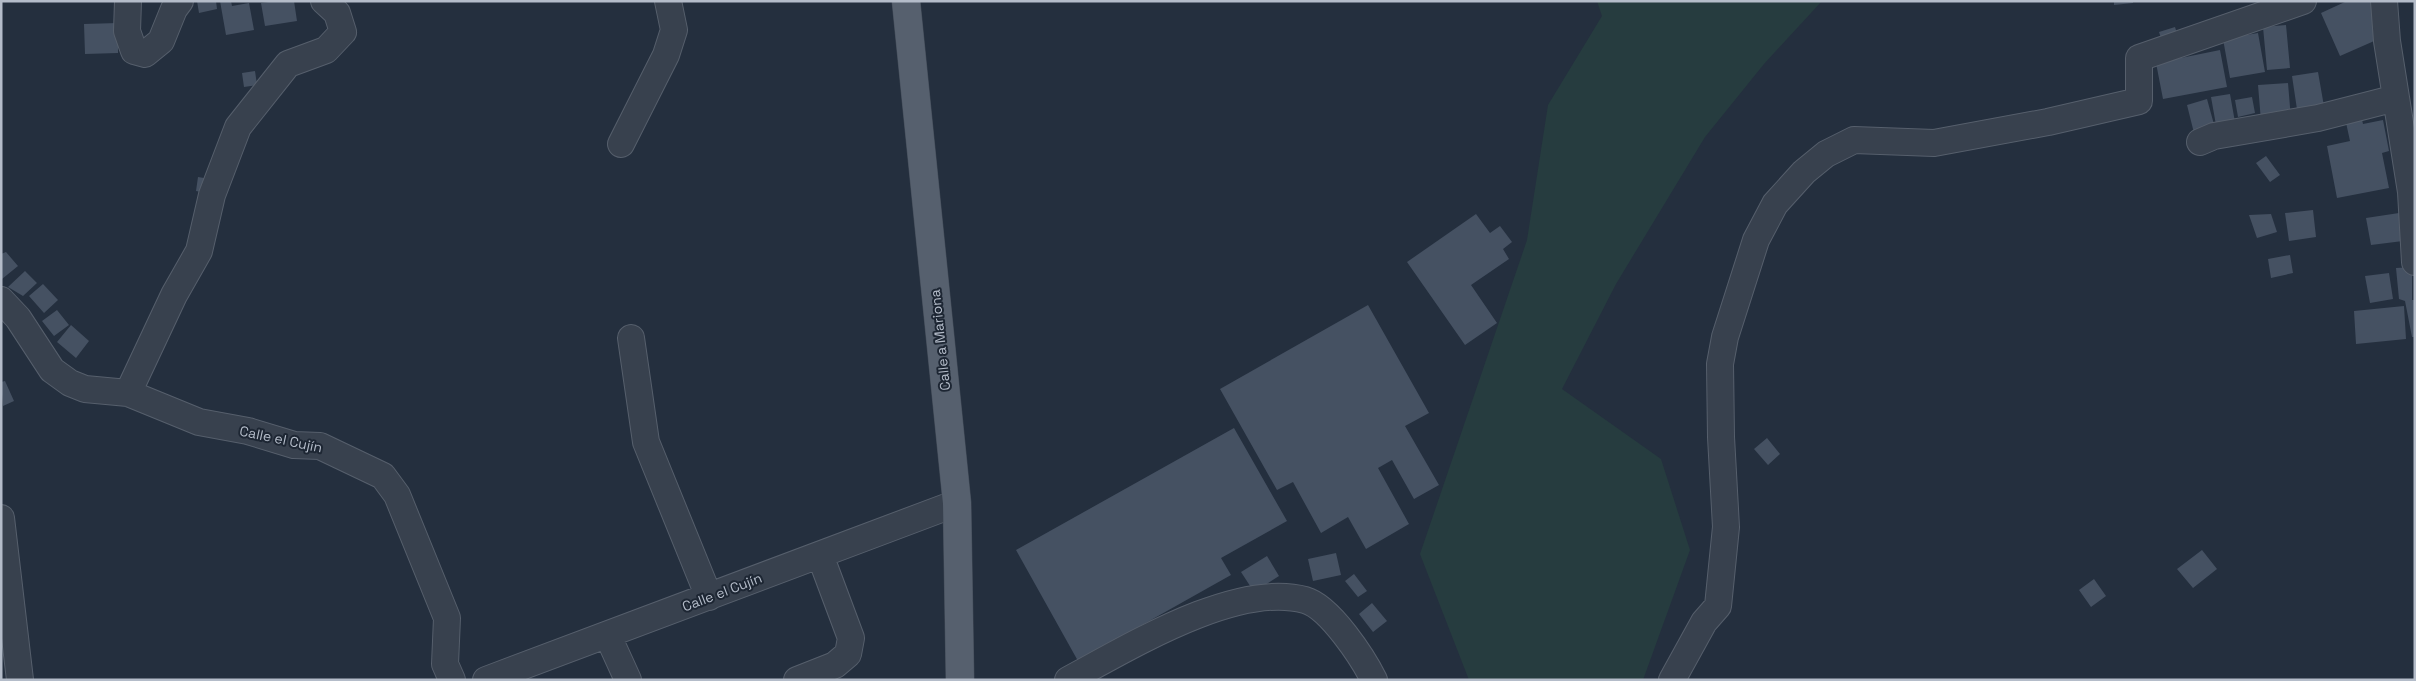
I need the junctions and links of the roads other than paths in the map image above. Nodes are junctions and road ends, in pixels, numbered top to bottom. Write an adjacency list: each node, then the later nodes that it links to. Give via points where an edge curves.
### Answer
1 (128, 1): 2 (street, via 127,31 134,51 145,54 161,41)
2 (180, 1)
3 (324, 1): 14 (street, via 338,13 343,32 326,50 288,64 238,127 212,195 199,251 174,295)
4 (668, 1): 10 (street, via 674,30 666,55)
5 (906, 1): 15 (main road, Calle a Mariona)
6 (2304, 1): 29 (street, via 2140,58 2139,101 1934,143 1854,140 1826,154 1804,172 1775,204 1756,240 1725,337 1720,373 1720,437 1726,527 1718,606 1704,622)
7 (2384, 1): 8 (street)
8 (2396, 98): 9 (street, via 2318,118 2214,136); 11 (street, via 2410,192)
9 (2200, 142)
10 (621, 144)
11 (2414, 262)
12 (1, 300): 14 (street, Calle el Cujín, via 18,318 52,370 63,379 85,389)
13 (631, 338): 18 (street, via 646,442)
14 (128, 393): 22 (street, Calle el Cujín, via 199,422 294,444 320,446 383,476 397,495 447,618 445,664)
15 (956, 504): 17 (street, Calle el Cujín); 26 (main road, Calle a Mariona)
16 (1, 518): 19 (street)
17 (820, 555): 18 (street, Calle el Cujín); 25 (street, via 851,638 848,654 835,665)
18 (709, 597): 20 (street, Calle el Cujín)
19 (7, 621): 21 (street)
20 (608, 636): 23 (street, Calle el Cujín); 24 (street)
21 (20, 680)
22 (452, 680)
23 (486, 680)
24 (628, 680)
25 (797, 680)
26 (960, 680)
27 (1068, 680): 28 (street, via 1153,634 1208,610 1271,595 1307,600 1334,621 1364,659)
28 (1374, 680)
29 (1672, 680)

